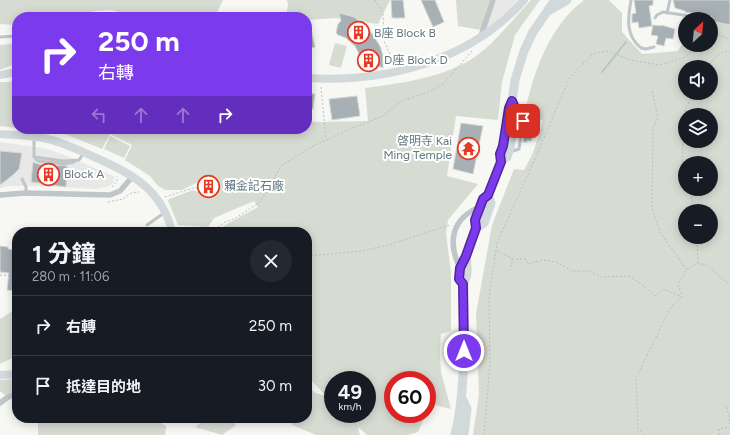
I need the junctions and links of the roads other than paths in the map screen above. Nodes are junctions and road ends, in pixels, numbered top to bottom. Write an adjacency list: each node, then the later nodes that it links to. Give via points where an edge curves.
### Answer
1 (494, 0): 13 (street)
2 (555, 0): 7 (main road)
3 (567, 0): 7 (main road)
4 (631, 0): 14 (lane, via 627,21 631,37 641,48)
5 (670, 0): 8 (lane)
6 (522, 3): 13 (street)
7 (548, 11): 18 (main road, via 533,32 524,51)
8 (667, 12): 9 (lane); 10 (lane, via 660,13)
9 (678, 14)
10 (655, 18)
11 (12, 36): 12 (lane)
12 (0, 37)
13 (481, 37): 17 (street, via 442,59 413,68 373,76)
14 (654, 47)
15 (12, 73): 16 (street)
16 (0, 75)
17 (312, 78)
18 (512, 101): 22 (main road, via 500,154); 22 (main road, via 516,110 508,152)
19 (0, 134): 20 (street)
20 (34, 136): 21 (street); 21 (lane, via 34,157 79,160)
21 (84, 152): 23 (street)
22 (501, 162): 27 (main road)
23 (133, 176): 25 (street, via 120,192 110,195); 29 (street, via 149,189)
24 (22, 179): 25 (lane)
25 (26, 193): 26 (street)
26 (0, 194)
27 (488, 195): 28 (main road); 32 (main road, via 491,203 484,223)
28 (480, 207): 32 (main road, via 475,220); 34 (street, via 459,222 453,237 455,257)
29 (166, 212): 30 (lane); 31 (street)
30 (145, 226)
31 (170, 227)
32 (476, 228): 33 (main road)
33 (466, 256): 34 (main road); 35 (main road, via 468,270)
34 (460, 268): 35 (main road, via 459,279)
35 (463, 284): 39 (main road)
36 (12, 374): 37 (street)
37 (0, 375)
38 (12, 395): 40 (street)
39 (462, 398): 41 (main road); 42 (main road, via 467,409)
40 (0, 403)
41 (455, 435)
42 (464, 435)

